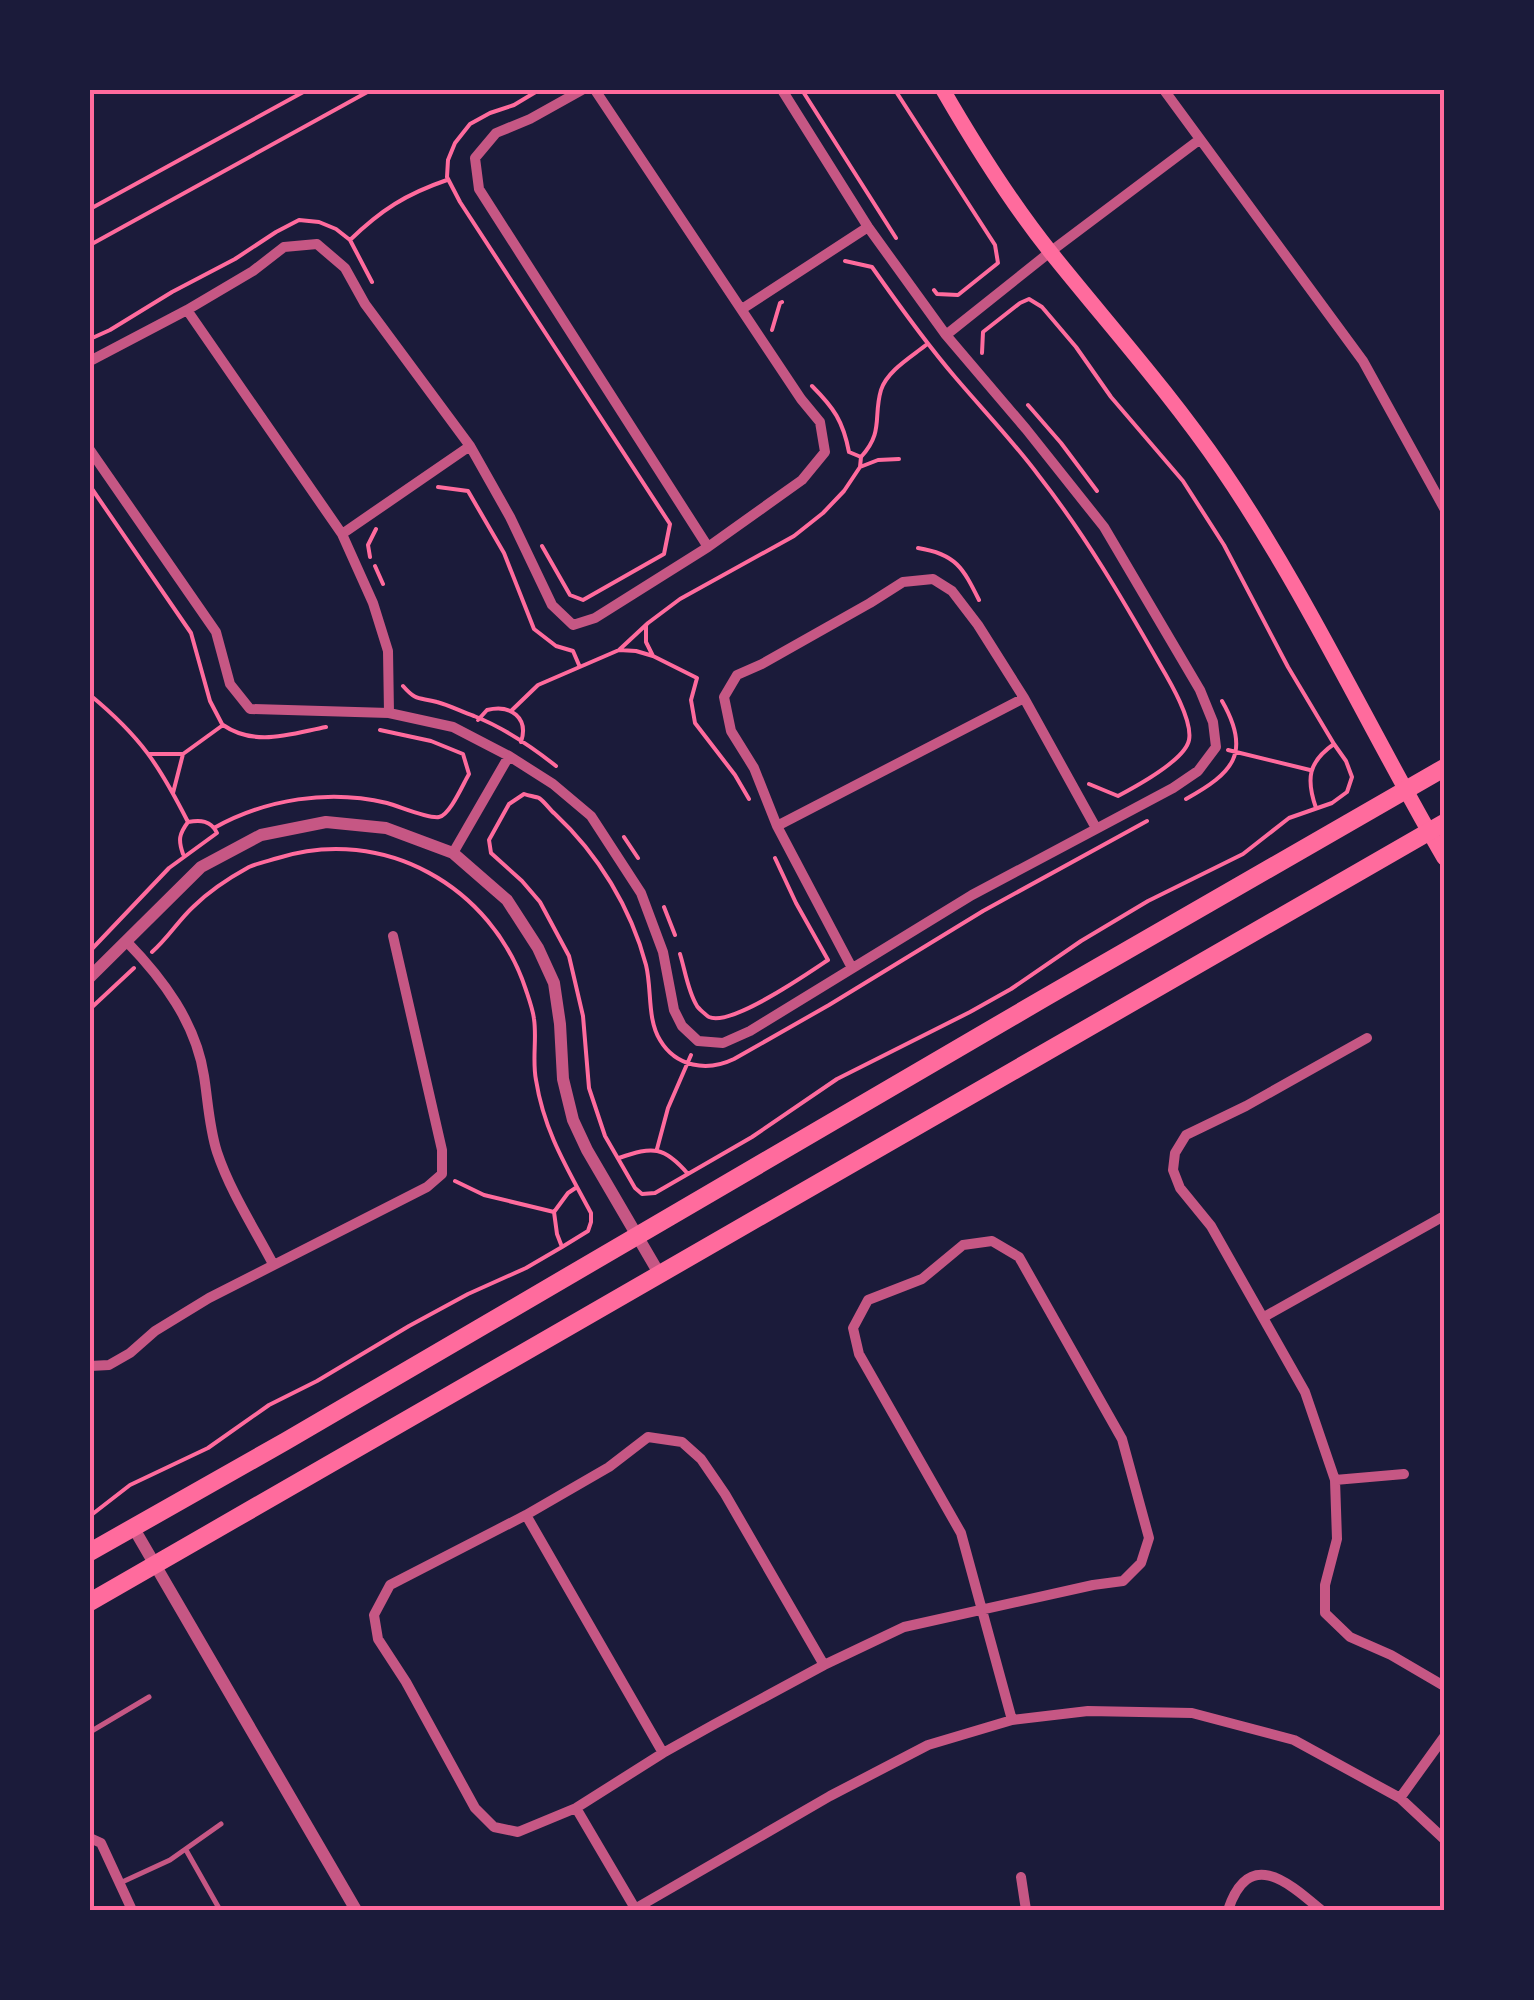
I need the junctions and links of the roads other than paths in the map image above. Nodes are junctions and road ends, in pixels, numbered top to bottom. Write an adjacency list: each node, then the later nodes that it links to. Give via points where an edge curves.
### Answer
1 (582, 90): 17 (street, via 496,133 475,158 480,188)
2 (596, 90): 9 (street)
3 (782, 90): 7 (street)
4 (943, 90): 8 (main road)
5 (1164, 90): 6 (street)
6 (1199, 140): 8 (street); 15 (street, via 1363,361)
7 (868, 227): 9 (street); 11 (street)
8 (1050, 252): 11 (street); 22 (main road, via 1222,468)
9 (742, 309): 17 (street, via 820,422 825,452 802,480)
10 (187, 310): 12 (street); 13 (street, via 284,247 317,244 346,268); 16 (street)
11 (946, 335): 25 (street, via 1104,526 1213,722 1216,748 1198,771)
12 (90, 361)
13 (470, 446): 16 (street); 17 (street, via 552,606 572,625 596,618)
14 (90, 450): 19 (street, via 216,632 230,684 250,709)
15 (1444, 508)
16 (342, 534): 19 (street, via 388,651)
17 (708, 547)
18 (1024, 698): 23 (street); 23 (street, via 952,590 933,579 903,582 737,675 724,697 731,730); 25 (street)
19 (389, 713): 20 (street, via 453,727)
20 (509, 756): 26 (street); 30 (street, via 591,816 640,893 663,952 674,1010 698,1042 723,1043 750,1031)
21 (1444, 768): 22 (main road)
22 (1406, 789): 24 (main road); 34 (main road)
23 (777, 826): 30 (street)
24 (1436, 827): 27 (main road); 36 (main road)
25 (1096, 828): 30 (street)
26 (453, 853): 29 (street, via 386,828 326,822 261,836 201,867); 34 (street, via 507,900 538,948 554,984 562,1079 574,1120)
27 (1444, 858)
28 (394, 936): 35 (street, via 442,1174)
29 (127, 942): 31 (street); 35 (street, via 172,994 192,1036 217,1152)
30 (852, 968)
31 (90, 977)
32 (1367, 1038): 37 (street, via 1186,1135 1175,1153 1180,1188 1211,1226)
33 (1444, 1216): 37 (street)
34 (638, 1236): 36 (street); 42 (main road)
35 (273, 1264): 38 (street, via 182,1314 109,1366)
36 (660, 1274): 44 (main road)
37 (1264, 1317): 40 (street, via 1305,1392)
38 (90, 1366)
39 (1404, 1474): 40 (street)
40 (1335, 1480): 48 (street, via 1337,1539 1325,1613 1350,1637)
41 (526, 1516): 47 (street, via 648,1437 682,1442 725,1494); 53 (street); 55 (street, via 390,1586 374,1615 378,1639 474,1808 494,1828 518,1832)
42 (133, 1527): 43 (main road); 44 (street)
43 (90, 1552)
44 (156, 1564): 45 (main road); 64 (street)
45 (90, 1602)
46 (980, 1610): 46 (street, via 961,1533 859,1354 853,1328 868,1300 922,1279 963,1245 992,1241 1019,1257 1122,1439 1149,1538 1141,1563 1123,1581); 47 (street, via 904,1626); 50 (street)
47 (824, 1665): 53 (street)
48 (1444, 1686)
49 (149, 1697): 51 (lane)
50 (1012, 1720): 54 (street, via 1088,1710 1192,1713 1294,1740); 65 (street, via 928,1745)
51 (90, 1732)
52 (1444, 1738): 54 (street)
53 (664, 1753): 55 (street)
54 (1400, 1798): 58 (street)
55 (576, 1808): 65 (street)
56 (221, 1824): 59 (lane)
57 (90, 1838): 61 (street, via 100,1843)
58 (1444, 1839)
59 (186, 1850): 61 (lane); 63 (lane)
60 (1022, 1877): 66 (street)
61 (120, 1883): 62 (street)
62 (132, 1910)
63 (220, 1910)
64 (356, 1910)
65 (634, 1910)
66 (1026, 1910)
67 (1228, 1910): 68 (street, via 1235,1891 1268,1874)
68 (1321, 1910)

